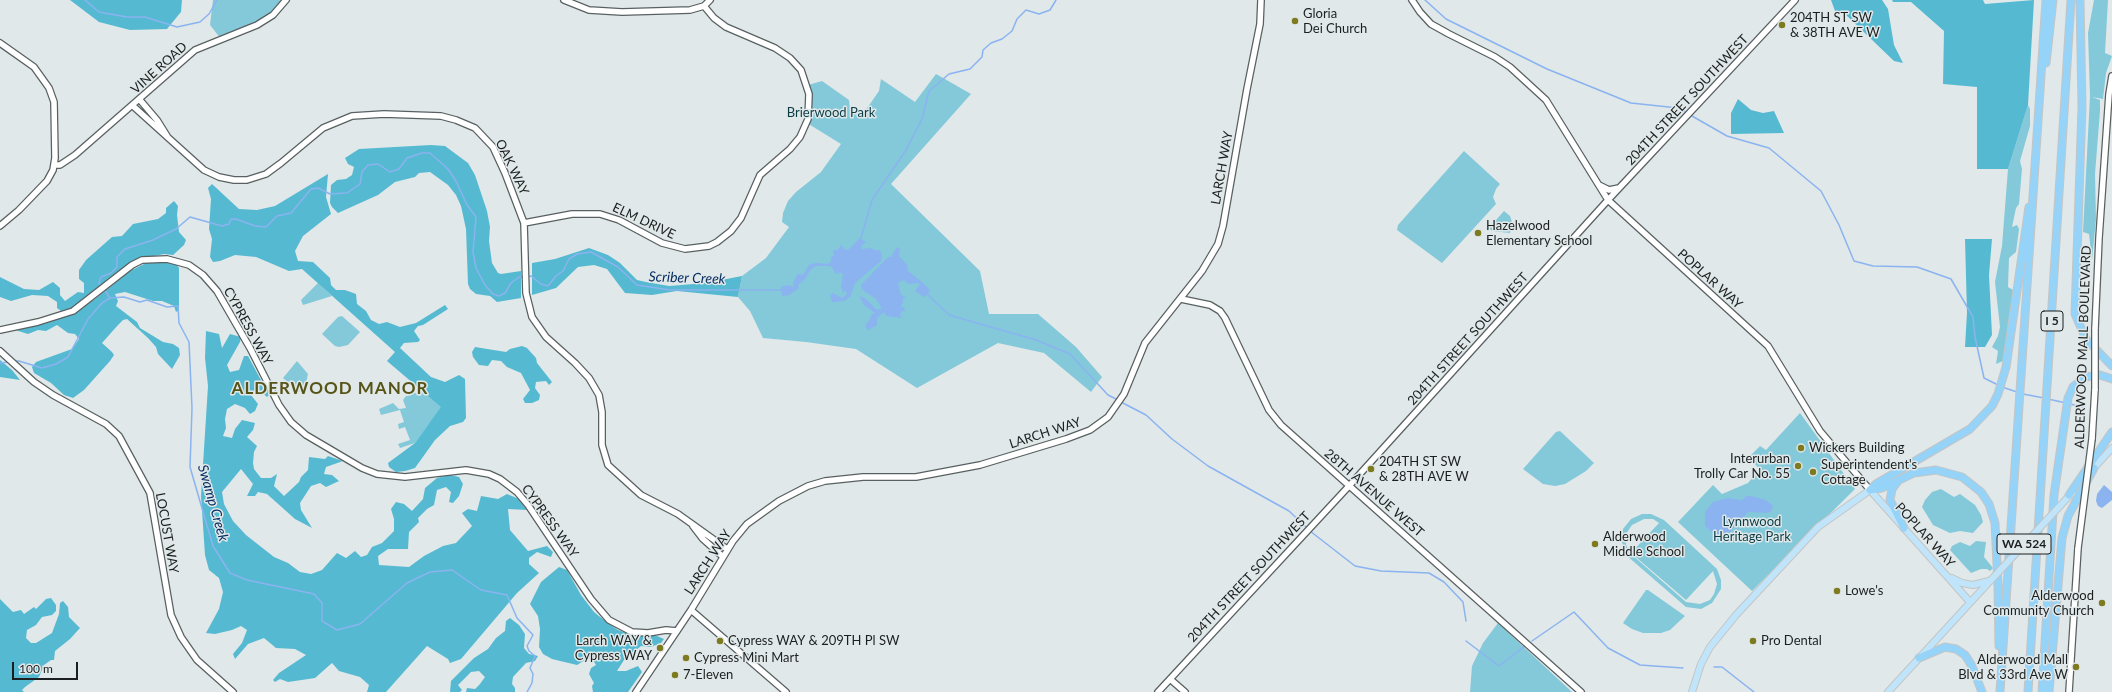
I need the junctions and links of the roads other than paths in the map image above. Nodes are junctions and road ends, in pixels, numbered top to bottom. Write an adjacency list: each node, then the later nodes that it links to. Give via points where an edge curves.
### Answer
1 (286, 0): 15 (street, VINE ROAD, via 273,16 257,26 195,50)
2 (564, 0): 11 (street, via 601,12 690,10)
3 (710, 0): 11 (street)
4 (1261, 0): 25 (street, LARCH WAY, via 1260,24 1223,226 1212,255)
5 (1412, 0): 20 (street, POPLAR WAY, via 1431,24 1495,57 1536,90 1554,111)
6 (1795, 0): 21 (street, 204TH STREET SOUTHWEST)
7 (2046, 0): 18 (highway, I 5)
8 (2053, 0): 18 (highway)
9 (2072, 0): 58 (highway, I 5)
10 (2080, 0): 28 (highway, via 2082,114 2075,314 2086,339)
11 (704, 6): 23 (street, ELM DRIVE, via 726,27 774,48 790,58 801,70 809,94 809,116 800,137 760,175 741,218 731,231 709,246 685,249 662,243 619,220 600,214 572,214)
12 (0, 43): 19 (street, via 34,67 49,88 54,102)
13 (2112, 76): 14 (street, ALDERWOOD MALL BOULEVARD)
14 (2110, 95): 61 (street, ALDERWOOD MALL BOULEVARD, bridge, via 2098,250 2092,439 2078,548)
15 (140, 100): 16 (street, VINE ROAD); 17 (street, OAK WAY)
16 (133, 106): 17 (street, OAK WAY); 19 (street, VINE ROAD, via 75,155 60,165)
17 (169, 139): 23 (street, OAK WAY, via 204,170 219,177 240,180 259,177 274,169 323,128 352,116 441,116 475,128 493,147)
18 (2036, 164): 35 (highway, via 2008,352 1998,394 1984,416 1970,429); 48 (highway, I 5)
19 (54, 165): 24 (street, via 50,176 39,189)
20 (1598, 184): 21 (street, via 1609,190); 22 (street, POPLAR WAY)
21 (1620, 188): 22 (street, 204TH STREET SOUTHWEST)
22 (1608, 200): 34 (street, 204TH STREET SOUTHWEST); 35 (street, POPLAR WAY, via 1768,346 1820,431)
23 (524, 223): 37 (street, OAK WAY, via 528,305 536,324 546,337 575,362 596,387 602,412 602,445 608,465 641,495 672,510)
24 (0, 226)
25 (1181, 299): 34 (street, 28TH AVENUE WEST, via 1200,302 1220,311 1274,417); 39 (street, LARCH WAY, via 1145,344 1117,406 1108,417 1090,430 980,465 916,477 837,479 808,486 763,511 747,524)
26 (0, 330): 45 (street, CYPRESS WAY, via 66,314 93,297 132,265 150,258 175,260 197,270 217,291 279,405 291,422 306,435 362,468 383,475 405,477 466,470 489,474 500,479 517,492 528,505 591,599 609,620 632,632)
27 (0, 351): 49 (street, LOCUST WAY, via 53,395 106,424 119,436 150,493 171,615 181,637 197,660)
28 (2112, 366)
29 (2112, 379): 59 (highway, via 2097,375 2085,377 2073,387 2068,398 2054,495)
30 (2112, 432): 36 (highway)
31 (2112, 448): 32 (main road, WA 524)
32 (2094, 468): 36 (main road, WA 524); 60 (highway, via 2071,511 2062,538)
33 (1900, 480): 35 (highway); 38 (highway, via 1892,489 1890,500); 48 (highway, via 1925,471 1955,473 1976,487 1989,504 1995,523 1996,538)
34 (1349, 486): 47 (street, 204TH STREET SOUTHWEST); 54 (street, 28TH AVENUE WEST)
35 (1870, 490): 38 (main road, POPLAR WAY); 55 (main road, via 1818,527 1736,615 1710,647 1701,664)
36 (2070, 495): 42 (main road, WA 524, bridge)
37 (692, 524): 39 (street, OAK WAY); 40 (street, via 703,540)
38 (1904, 528): 41 (main road, POPLAR WAY)
39 (727, 549): 40 (street, LARCH WAY)
40 (722, 556): 44 (street, LARCH WAY)
41 (1946, 574): 42 (main road, via 1962,583 1973,585); 43 (main road, POPLAR WAY)
42 (1991, 580): 43 (main road, WA 524)
43 (1970, 602): 46 (main road, WA 524)
44 (691, 610): 45 (street, LARCH WAY); 51 (street)
45 (677, 631): 50 (street, LARCH WAY)
46 (1919, 658): 56 (main road, WA 524); 57 (highway, via 1945,647 1956,649 1968,660)
47 (1170, 679): 52 (street, 204TH STREET SOUTHWEST); 53 (street)
48 (2000, 690)
49 (233, 692)
50 (636, 692)
51 (786, 692)
52 (1158, 692)
53 (1185, 692)
54 (1581, 692)
55 (1692, 692)
56 (1888, 692)
57 (1982, 692)
58 (2028, 692)
59 (2042, 692)
60 (2049, 692)
61 (2069, 692)

